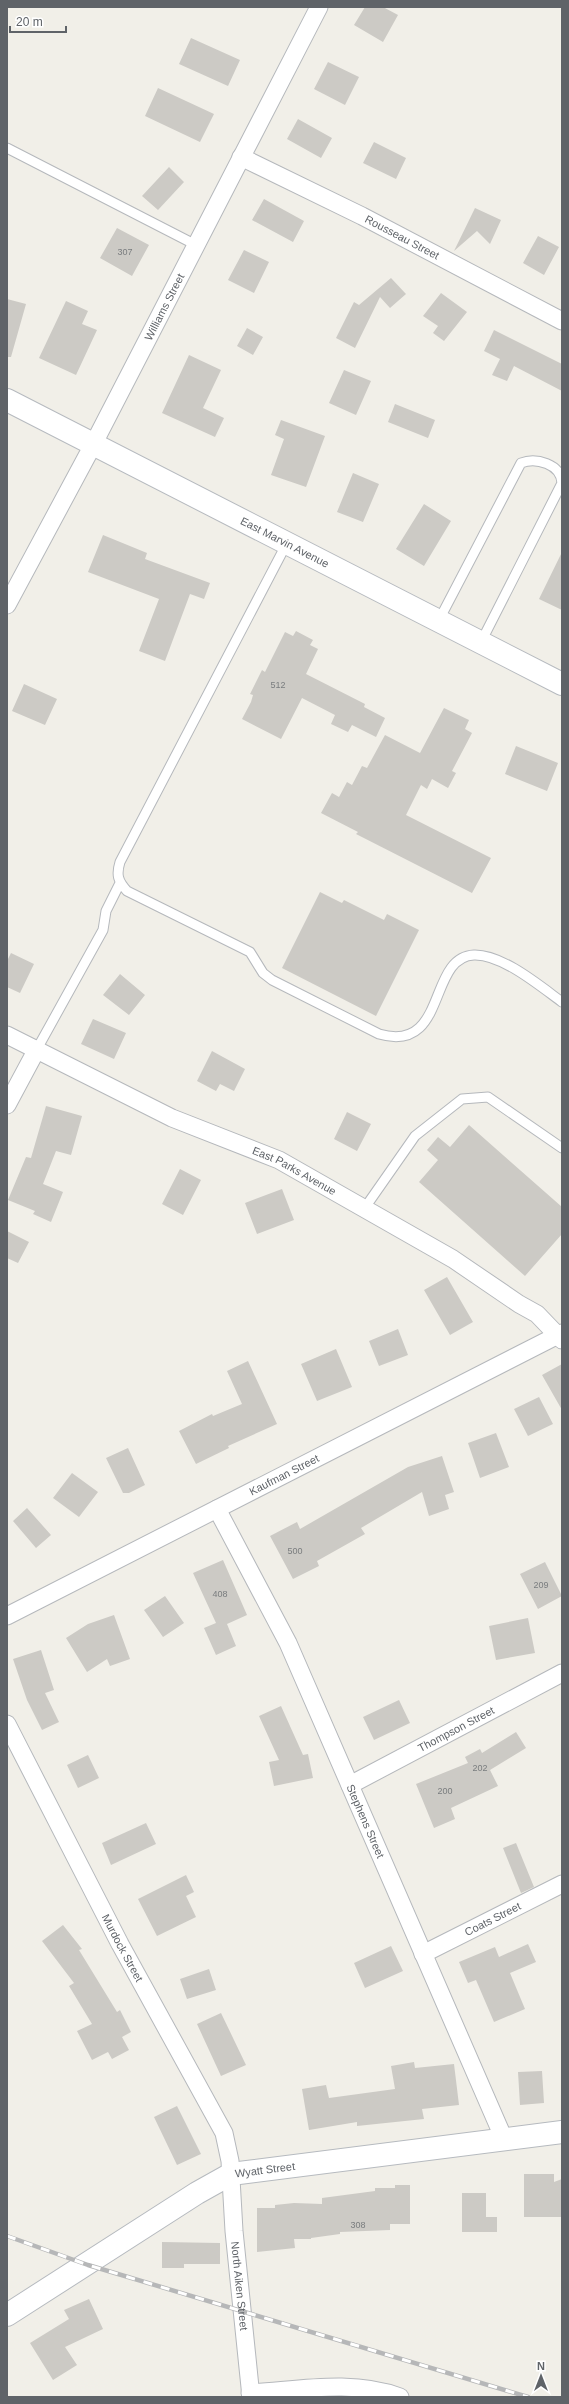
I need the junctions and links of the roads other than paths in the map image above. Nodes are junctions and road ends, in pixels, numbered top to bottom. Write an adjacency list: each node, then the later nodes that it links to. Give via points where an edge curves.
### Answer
1 (319, 7): 3 (street, Williams Street)
2 (7, 148): 4 (lane)
3 (241, 157): 4 (street, Williams Street); 5 (street, Rousseau Street, via 362,216)
4 (196, 245): 7 (street, Williams Street)
5 (562, 321)
6 (7, 400): 7 (main road, East Marvin Avenue)
7 (94, 444): 8 (main road, East Marvin Avenue); 9 (street, Williams Street)
8 (287, 542): 10 (main road, East Marvin Avenue); 13 (lane, via 120,862 117,873)
9 (7, 605)
10 (439, 620): 11 (main road, East Marvin Avenue); 11 (lane, via 521,463 529,460 545,463 558,472 562,483)
11 (481, 642): 12 (main road, East Marvin Avenue)
12 (562, 684)
13 (120, 883): 14 (lane, via 127,891 250,952 263,972 272,980 390,1038 400,1038 418,1031 453,968 465,957 473,955 498,962 528,977); 16 (lane, via 106,911 103,930)
14 (562, 1002)
15 (7, 1035): 16 (street, East Parks Avenue)
16 (37, 1049): 17 (street); 19 (street, East Parks Avenue, via 172,1118 279,1160)
17 (7, 1106)
18 (562, 1148): 19 (lane, via 488,1096 462,1099 415,1136)
19 (364, 1209): 20 (street, East Parks Avenue, via 453,1259 537,1314)
20 (561, 1336): 21 (street, Kaufman Street)
21 (217, 1509): 22 (street, Kaufman Street); 25 (street, Stephens Street, via 288,1643)
22 (7, 1616)
23 (562, 1674): 25 (street, Thompson Street)
24 (7, 1724): 30 (street, Murdock Street, via 120,1944 224,2134)
25 (350, 1785): 27 (street, Stephens Street)
26 (562, 1884): 27 (street, Coats Street)
27 (423, 1954): 29 (street, Stephens Street)
28 (562, 2132): 29 (main road, Wyatt Street)
29 (504, 2139): 30 (main road, Wyatt Street)
30 (231, 2174): 31 (main road, Wyatt Street, via 197,2192); 32 (street, North Aiken Street)
31 (7, 2314)
32 (250, 2395): 33 (street, via 349,2386)
33 (400, 2397)

